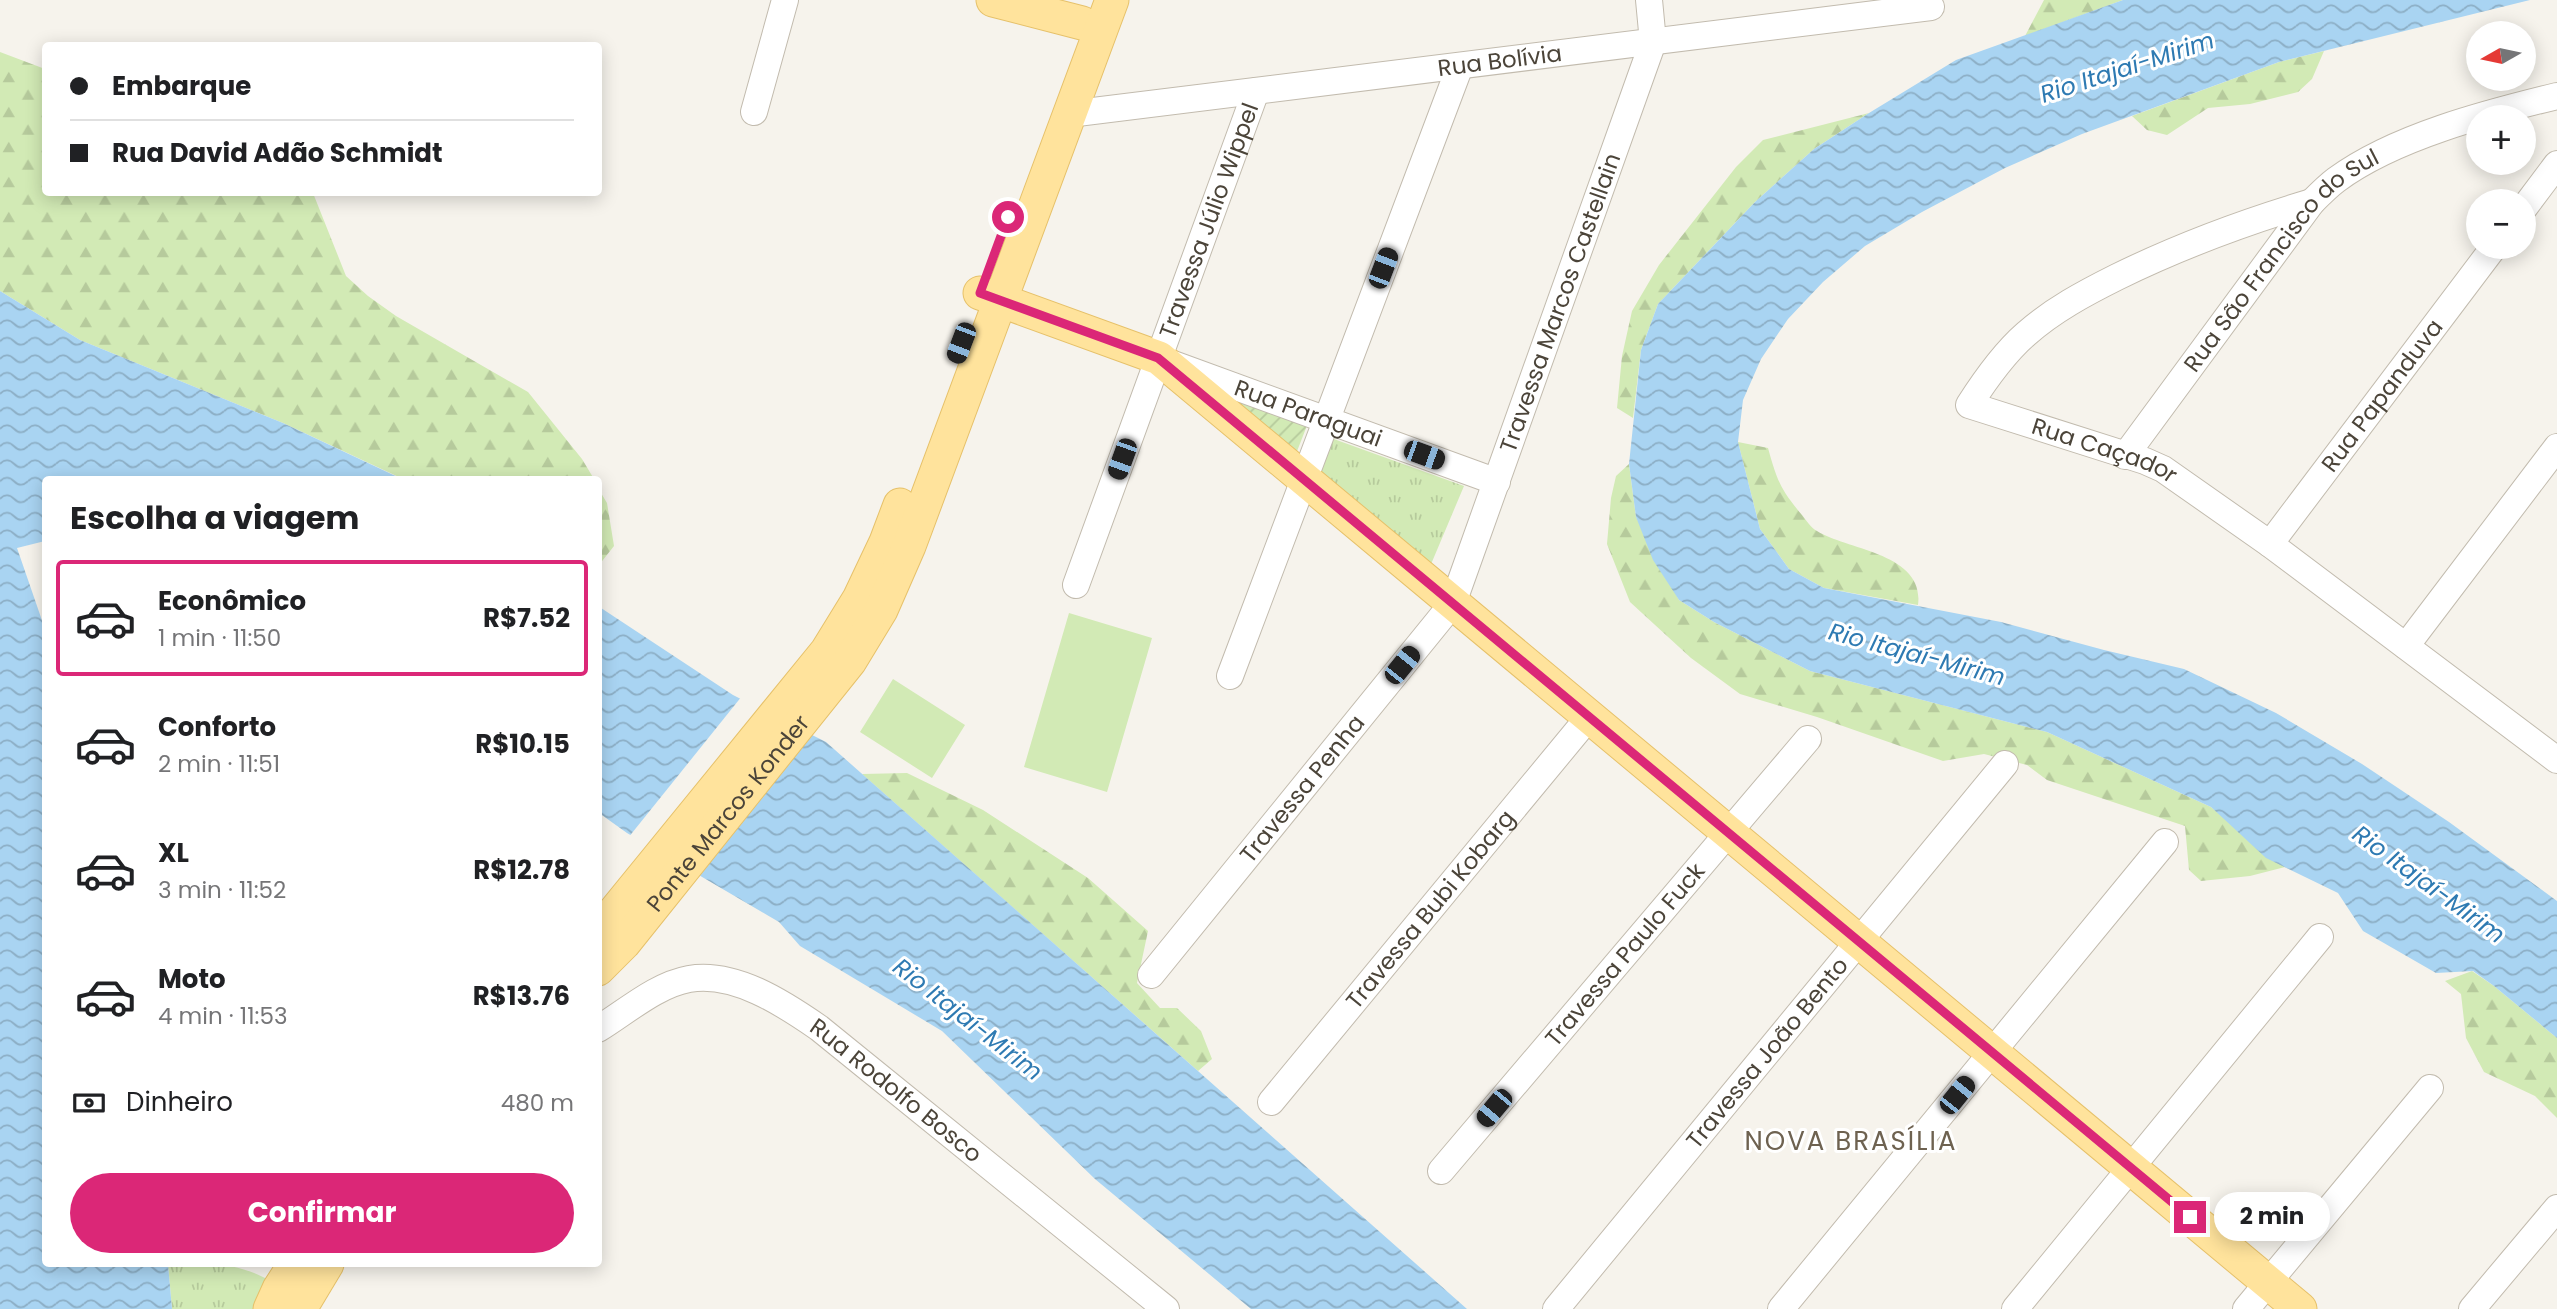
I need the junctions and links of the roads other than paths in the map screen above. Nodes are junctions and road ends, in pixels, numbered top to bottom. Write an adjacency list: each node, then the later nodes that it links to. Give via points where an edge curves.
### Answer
1 (785, 0): 11 (street)
2 (993, 0): 6 (main road)
3 (1112, 0): 12 (main road)
4 (1649, 0): 7 (street, Travessa Marcos Castellain)
5 (1931, 8): 7 (street, Rua Bolívia)
6 (1086, 11): 17 (main road)
7 (1653, 42): 8 (street, Rua Bolívia); 23 (street, Travessa Marcos Castellain)
8 (1460, 66): 9 (street, Rua Bolívia); 19 (street)
9 (1256, 91): 12 (street, Rua Bolívia); 18 (street, Travessa Júlio Wippel)
10 (2557, 96): 15 (street, Rua São Francisco do Sul, via 2480,117 2373,157 2335,180)
11 (754, 112)
12 (1069, 114): 17 (main road)
13 (2557, 164): 14 (street)
14 (2536, 192)
15 (2312, 202): 21 (street, Rua São Francisco do Sul); 21 (street, Rua Caçador, via 2165,254 2072,300 2026,334 1984,380 1969,405)
16 (2485, 259): 24 (street, Rua Papanduva)
17 (990, 297): 18 (main road); 35 (main road, Ponte Marcos Konder, via 886,542 827,651 822,677)
18 (1158, 358): 19 (street, Rua Paraguai); 22 (main road); 25 (street, Travessa Júlio Wippel)
19 (1326, 419): 22 (street); 23 (street, Rua Paraguai)
20 (2557, 447): 27 (street)
21 (2125, 456): 24 (street, Rua Caçador, via 2163,469)
22 (1303, 480): 26 (main road); 28 (street)
23 (1497, 482): 26 (street, Travessa Marcos Castellain)
24 (2270, 544): 27 (street, Rua Caçador)
25 (1076, 586)
26 (1453, 603): 29 (main road); 39 (street, Travessa Penha)
27 (2406, 646): 31 (street, Rua Caçador)
28 (1230, 676)
29 (1589, 717): 33 (main road); 43 (street, Travessa Bubi Kobarg)
30 (1808, 739): 33 (street, Travessa Paulo Fuck)
31 (2553, 747)
32 (2005, 764): 37 (street, Travessa João Bento)
33 (1728, 833): 37 (main road); 45 (street, Travessa Paulo Fuck)
34 (2165, 842): 41 (street)
35 (609, 934): 38 (main road, Ponte Marcos Konder)
36 (2320, 937): 44 (street)
37 (1858, 941): 41 (main road); 53 (street, Travessa João Bento)
38 (602, 956)
39 (1151, 975)
40 (602, 1026): 52 (street, Rua Rodolfo Bosco, via 658,991 688,979 717,978 791,1009)
41 (1992, 1053): 44 (main road); 54 (street)
42 (2430, 1088): 49 (street)
43 (1271, 1102)
44 (2131, 1168): 49 (main road); 55 (street)
45 (1441, 1171)
46 (2557, 1208): 58 (street)
47 (293, 1267): 50 (main road)
48 (325, 1267): 51 (main road)
49 (2268, 1283): 56 (street); 57 (main road)
50 (271, 1309)
51 (300, 1309)
52 (1166, 1309)
53 (1556, 1309)
54 (1781, 1309)
55 (2015, 1309)
56 (2246, 1309)
57 (2300, 1309)
58 (2472, 1309)

